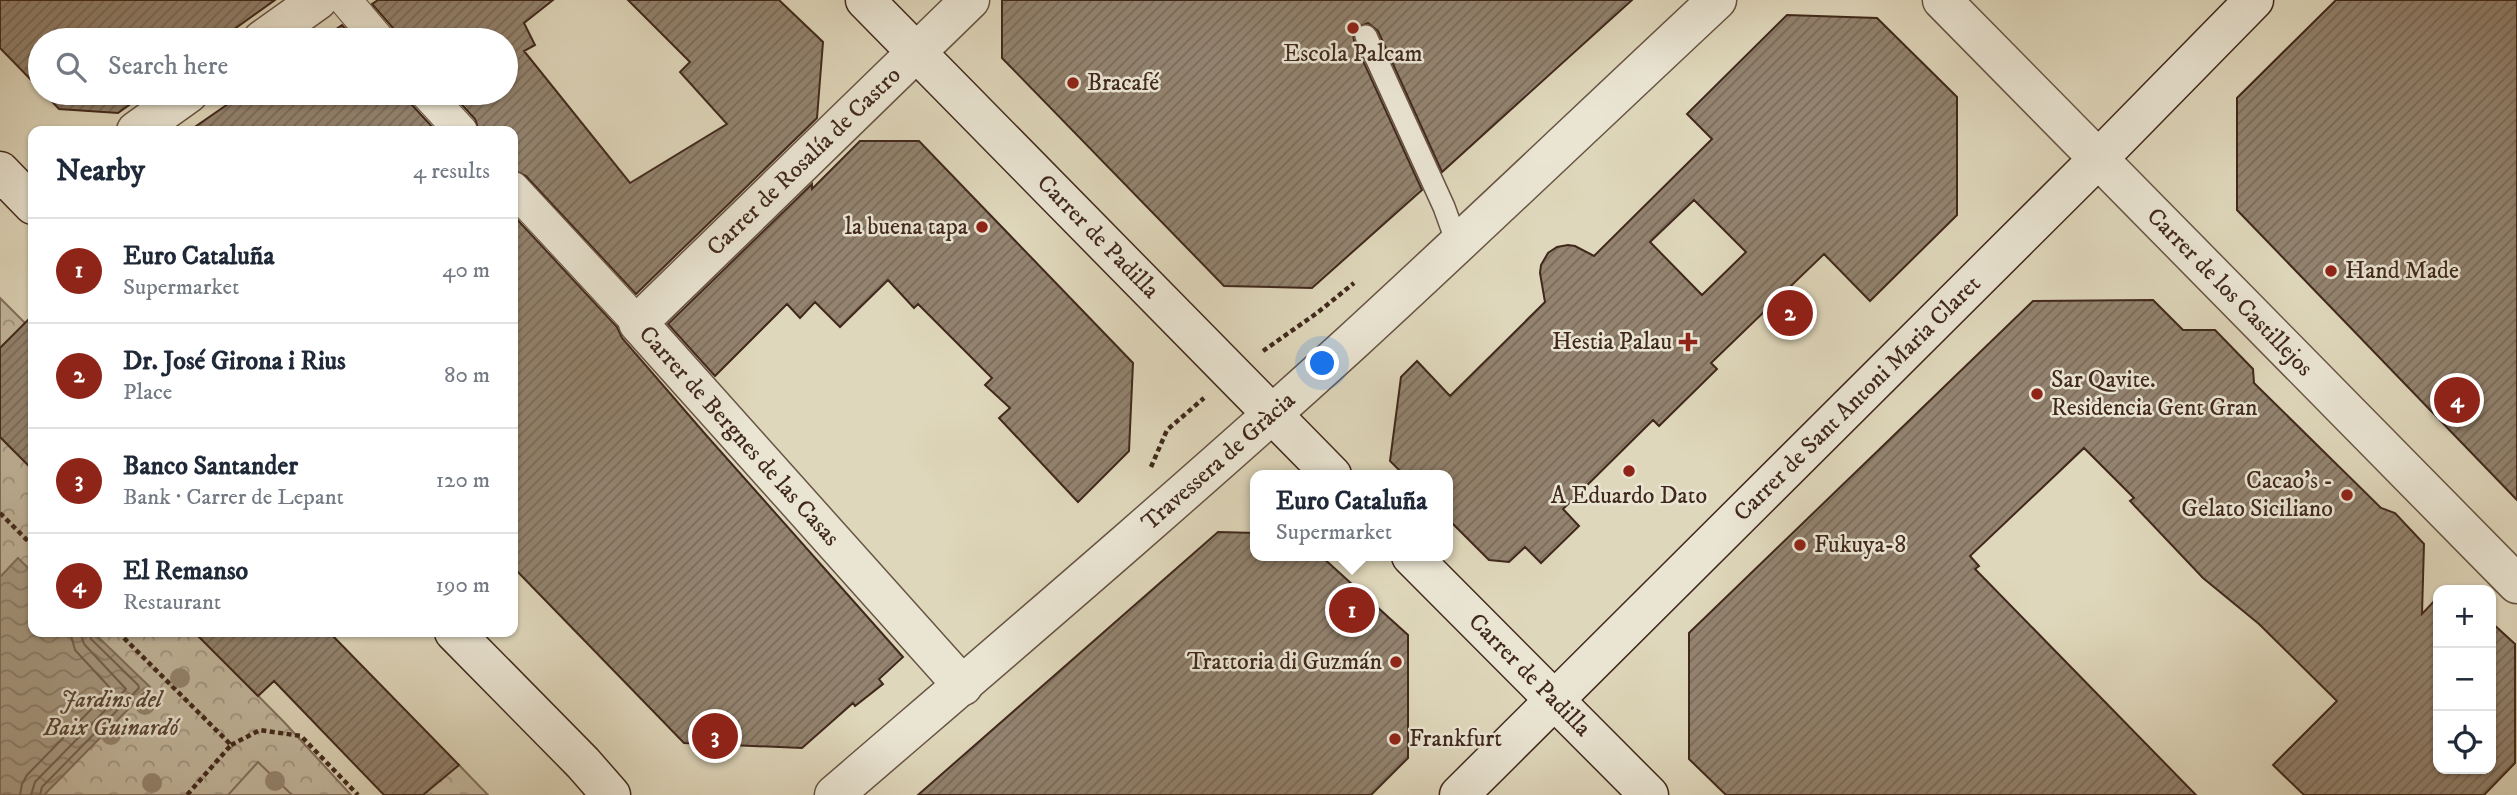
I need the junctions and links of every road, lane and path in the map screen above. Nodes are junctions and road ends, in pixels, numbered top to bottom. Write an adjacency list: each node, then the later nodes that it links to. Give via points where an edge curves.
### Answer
1 (318, 0): 8 (street)
2 (345, 0): 9 (street)
3 (865, 0): 11 (street, Carrer de Padilla)
4 (970, 0): 11 (street, Carrer de Rosalía de Castro)
5 (1717, 0): 20 (street, Travessera de Gràcia)
6 (1942, 0): 16 (street, Carrer de los Castillejos)
7 (2254, 0): 16 (street, Carrer de Sant Antoni Maria Claret)
8 (279, 28)
9 (369, 28)
10 (1366, 36): 20 (lane)
11 (918, 53): 21 (street, Carrer de Rosalía de Castro); 22 (street, Carrer de Padilla)
12 (172, 105): 14 (street)
13 (437, 105): 15 (street)
14 (143, 126)
15 (456, 126)
16 (2098, 159): 27 (street, Carrer de los Castillejos); 31 (street, Carrer de Sant Antoni Maria Claret)
17 (0, 171): 19 (street)
18 (518, 193): 21 (street, Carrer de Bergnes de las Casas)
19 (28, 200)
20 (1457, 243): 22 (street, Travessera de Gràcia)
21 (638, 323): 30 (street, Carrer de Bergnes de las Casas)
22 (1271, 413): 23 (street, Carrer de Padilla); 30 (street, Travessera de Gràcia)
23 (1327, 470)
24 (0, 513): 25 (path)
25 (28, 541)
26 (1416, 561): 31 (street, Carrer de Padilla)
27 (2517, 584)
28 (123, 637): 32 (path)
29 (459, 637): 35 (street)
30 (963, 686): 36 (street, Travessera de Gràcia)
31 (1554, 700): 37 (street, Carrer de Sant Antoni Maria Claret); 38 (street, Carrer de Padilla)
32 (231, 745): 33 (path); 34 (path, via 260,730 301,736)
33 (187, 795)
34 (358, 795)
35 (611, 795)
36 (834, 795)
37 (1459, 795)
38 (1649, 795)

